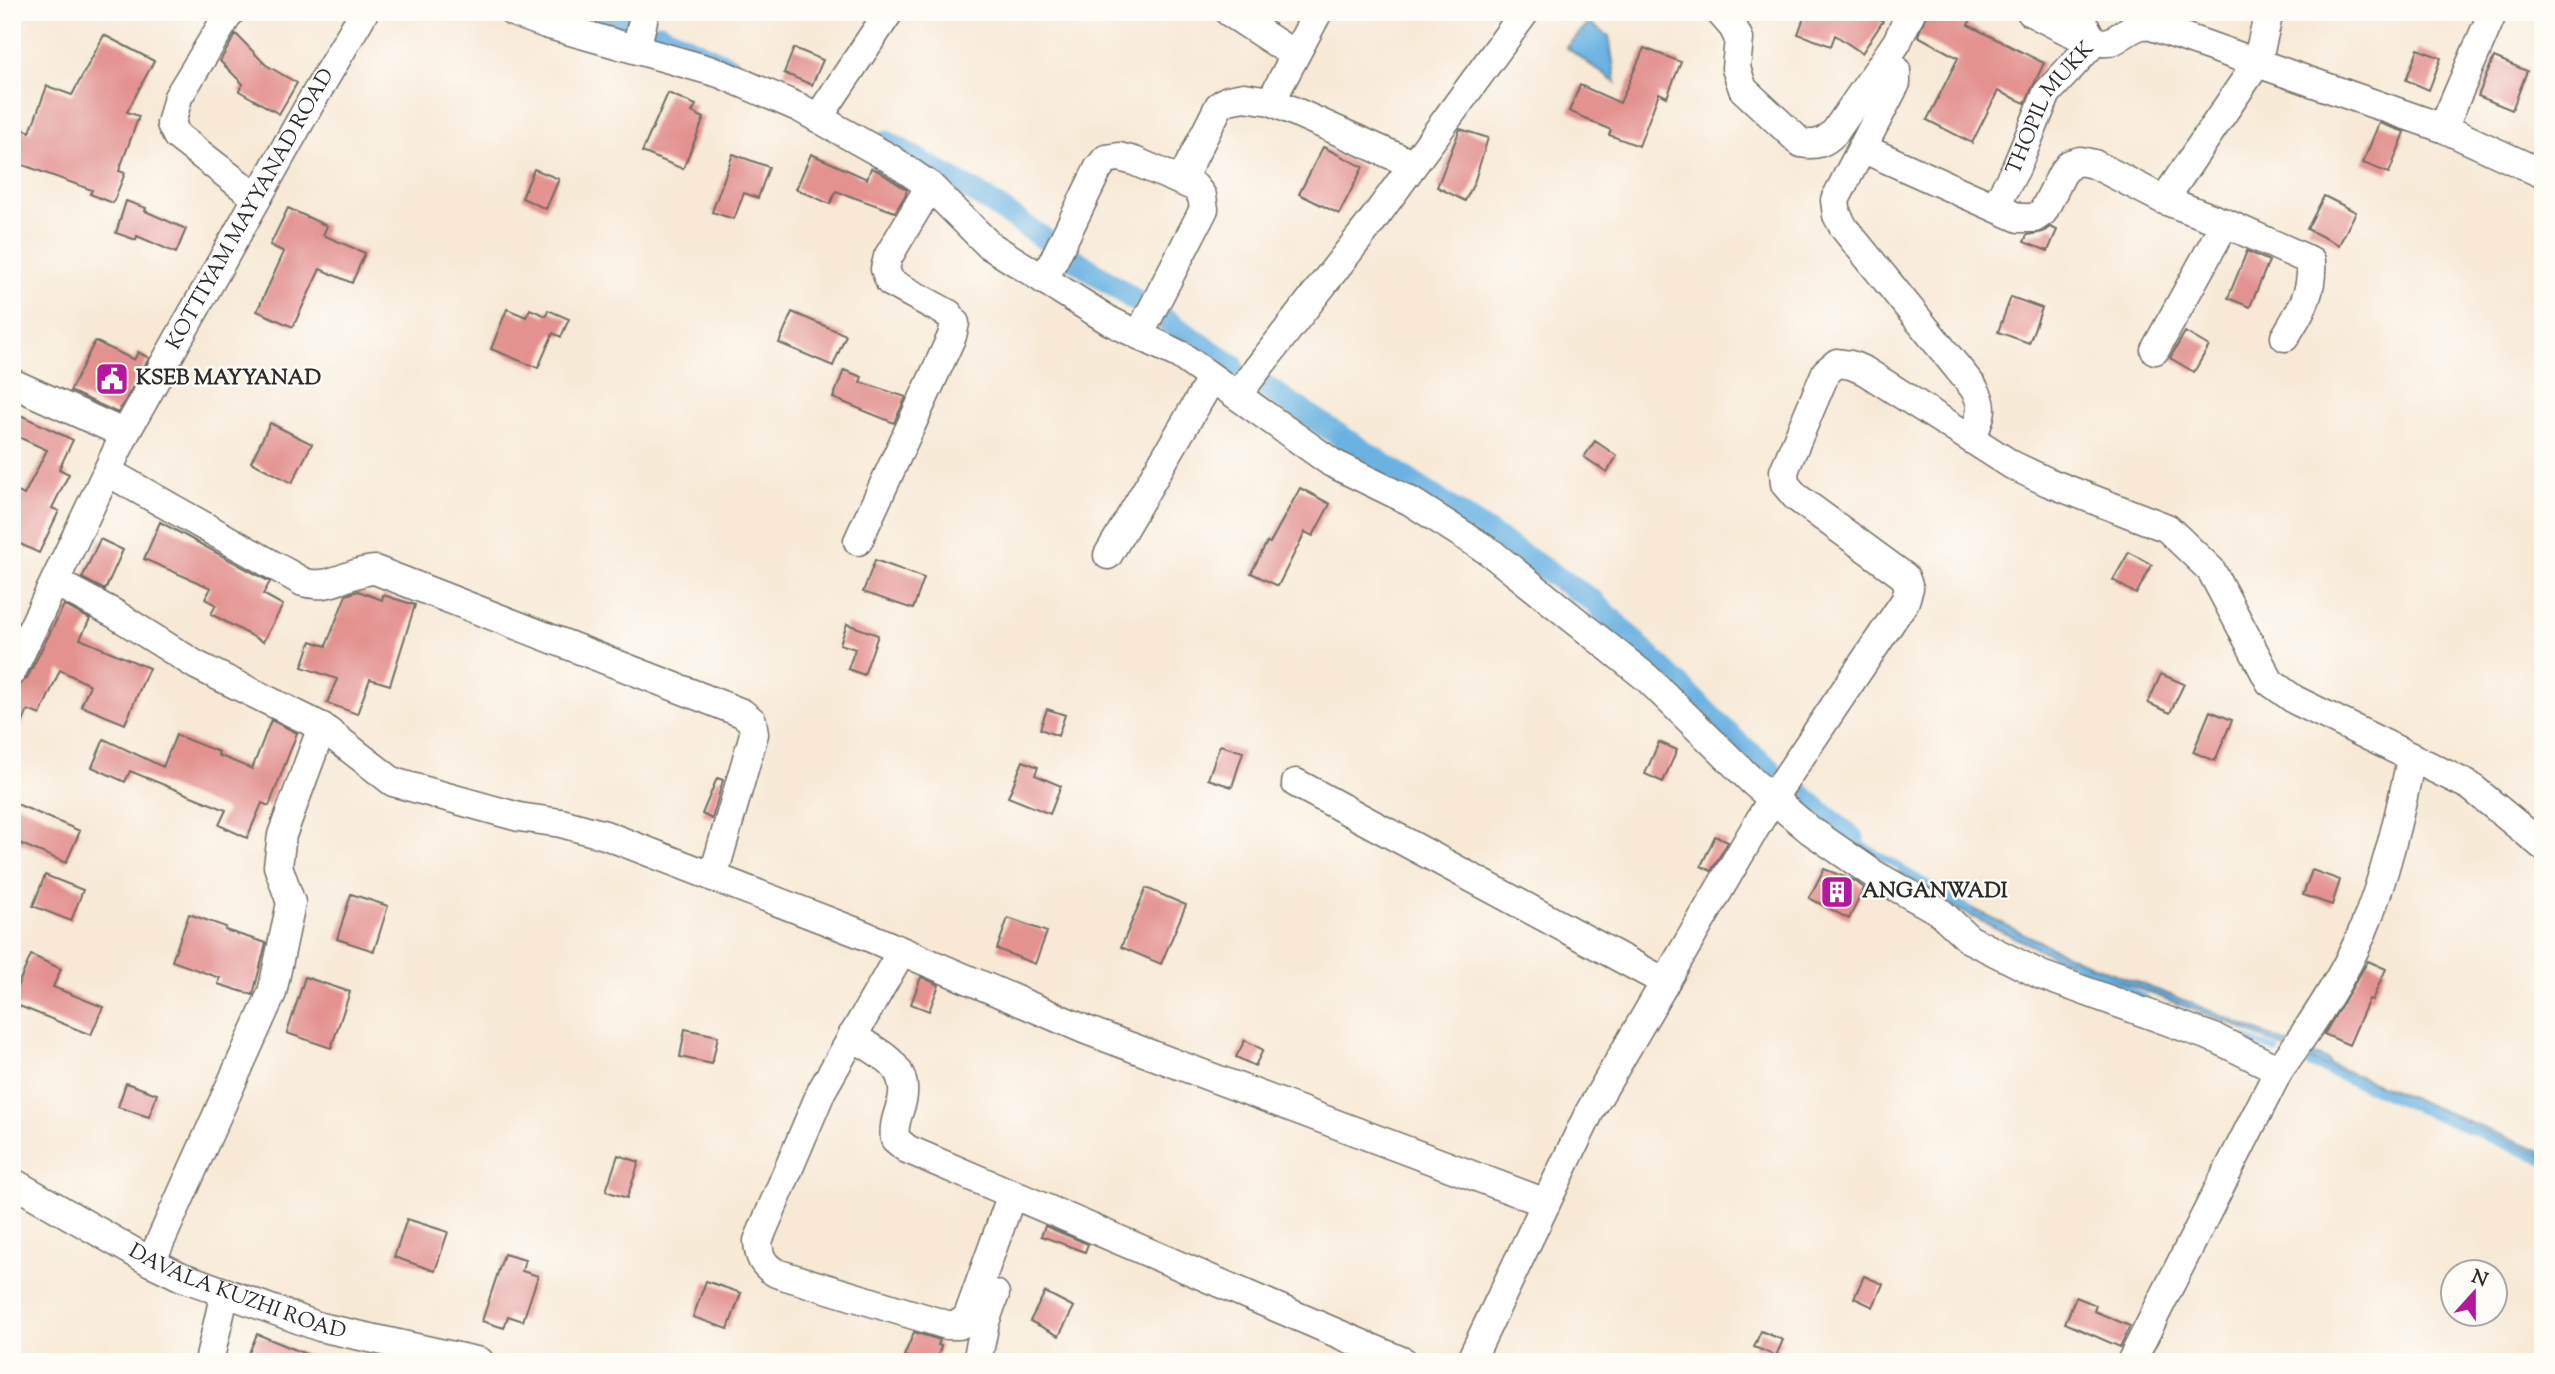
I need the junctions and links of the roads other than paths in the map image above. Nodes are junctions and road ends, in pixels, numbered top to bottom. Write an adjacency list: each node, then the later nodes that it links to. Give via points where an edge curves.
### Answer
1 (230, 12): 28 (street, via 178,97 171,124 177,136)
2 (364, 12): 28 (street, KOTTIYAM MAYYANAD ROAD)
3 (513, 12): 17 (street)
4 (645, 12): 17 (street)
5 (889, 12): 21 (street)
6 (1229, 12): 18 (street)
7 (1318, 12): 18 (street)
8 (1525, 12): 24 (street)
9 (1720, 12): 15 (street, via 1739,38 1736,68 1743,89 1801,143 1813,145 1835,132)
10 (1911, 12): 15 (street)
11 (2031, 12): 16 (street)
12 (2077, 12): 16 (street, THOPIL MUKK)
13 (2269, 12): 19 (street)
14 (2493, 12): 22 (street)
15 (1897, 42): 23 (street, via 1886,58 1896,70 1896,83)
16 (2094, 42): 19 (street, via 2110,43 2134,26 2146,24); 30 (street, THOPIL MUKK, via 2047,93 2017,168)
17 (636, 49): 21 (street, via 719,73)
18 (1295, 55): 20 (street)
19 (2257, 63): 22 (street); 29 (street)
20 (1271, 101): 24 (street); 26 (street, via 1244,97 1219,106)
21 (818, 118): 27 (street)
22 (2443, 128): 25 (street)
23 (1862, 148): 30 (street); 40 (street, via 1835,200 1837,215 1980,397 1983,410)
24 (1412, 164): 38 (street)
25 (2543, 174)
26 (1181, 181): 32 (street, via 1119,157 1106,159); 33 (street, via 1195,187 1204,209)
27 (930, 186): 32 (street, via 989,245); 42 (street, via 885,269 890,282 949,314 955,323)
28 (257, 198): 39 (street, KOTTIYAM MAYYANAD ROAD)
29 (2164, 200): 30 (street, via 2080,161 2070,164 2043,212 2034,218 2019,218); 31 (street)
30 (1995, 207)
31 (2225, 223): 34 (street, via 2311,261 2307,300); 35 (street)
32 (1044, 280): 33 (street)
33 (1139, 335): 36 (street, via 1180,355)
34 (2286, 337)
35 (2155, 350)
36 (1212, 378): 38 (street); 43 (street)
37 (12, 383): 39 (street)
38 (1237, 395): 49 (street, via 1332,463 1410,501 1490,552 1647,678)
39 (125, 434): 41 (street, KOTTIYAM MAYYANAD ROAD)
40 (1972, 438): 47 (street, via 2024,471 2167,528 2211,569 2270,682 2295,700); 49 (street, via 1851,365 1837,363 1826,372 1784,471 1785,484 1796,497 1905,577 1909,588 1898,613)
41 (108, 472): 44 (street, KOTTIYAM MAYYANAD ROAD); 51 (street, via 303,582 328,584 360,570 375,570 742,713 752,721 754,734)
42 (858, 541)
43 (1108, 555)
44 (55, 582): 45 (street, KOTTIYAM MAYYANAD ROAD); 46 (street, via 196,665)
45 (12, 671)
46 (322, 727): 51 (street, via 393,782 605,835); 59 (street, via 282,835 278,866 291,903 272,993)
47 (2411, 759): 50 (street, via 2470,786); 55 (street, via 2395,832 2361,936)
48 (1296, 783): 53 (street)
49 (1772, 799): 53 (street); 55 (street, via 1875,875 1939,911 1969,939 2041,975 2217,1039)
50 (2543, 846)
51 (713, 877): 52 (street)
52 (901, 953): 54 (street); 58 (street, via 1086,1030)
53 (1665, 982): 58 (street, via 1590,1111)
54 (852, 1036): 57 (street, via 899,1069 904,1083 895,1139 907,1149); 57 (street, via 821,1090 758,1241 759,1257 767,1268 958,1325 968,1316)
55 (2279, 1070): 66 (street)
56 (12, 1182): 59 (street, DAVALA KUZHI ROAD)
57 (1021, 1198): 63 (street); 64 (street)
58 (1546, 1203): 65 (street)
59 (152, 1262): 60 (street, DAVALA KUZHI ROAD)
60 (225, 1292): 61 (street); 62 (street, DAVALA KUZHI ROAD, via 320,1326)
61 (209, 1362)
62 (480, 1362)
63 (977, 1362)
64 (1404, 1362)
65 (1470, 1362)
66 (2131, 1362)

